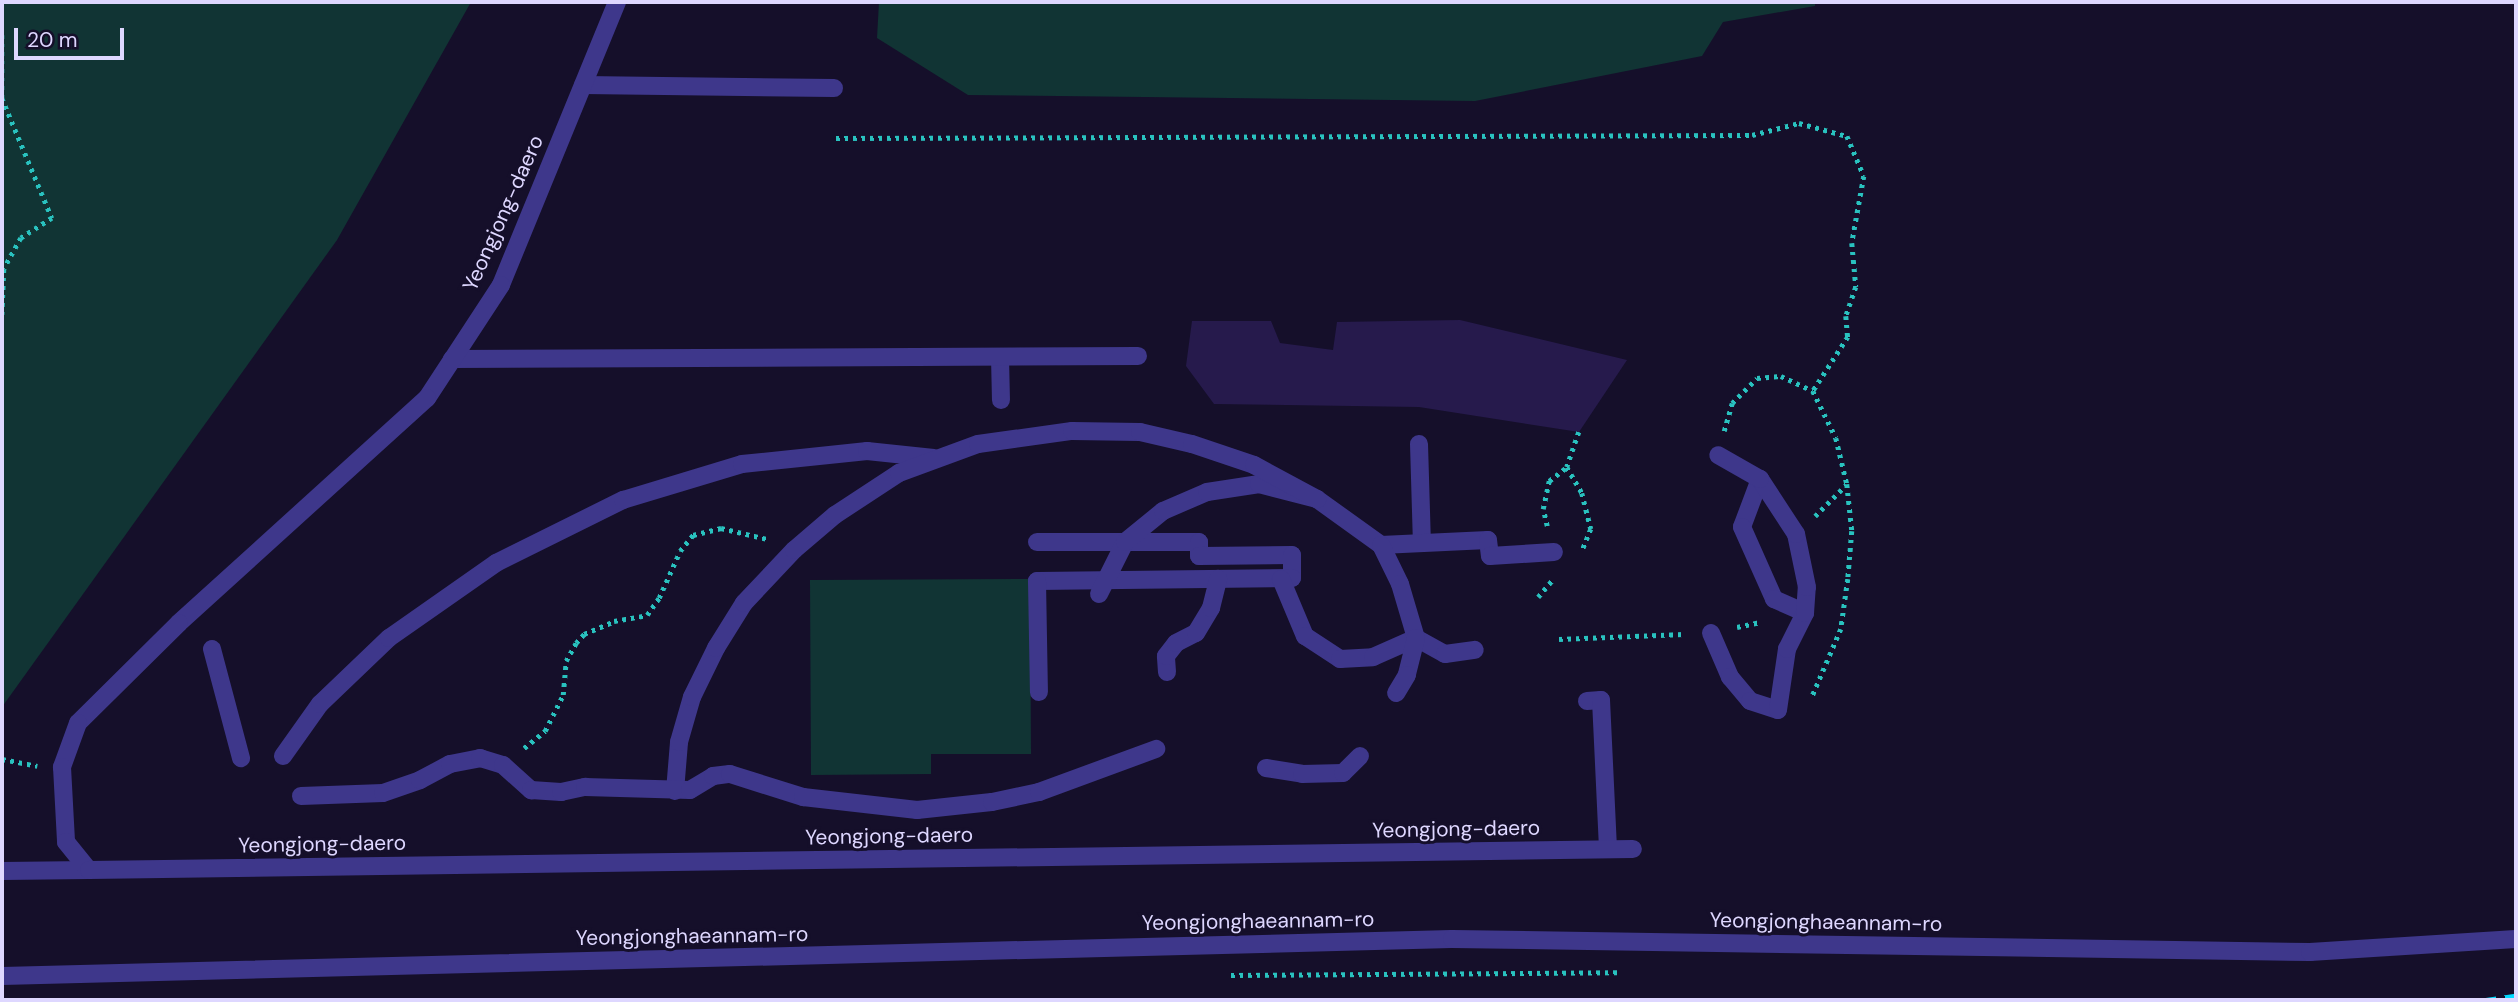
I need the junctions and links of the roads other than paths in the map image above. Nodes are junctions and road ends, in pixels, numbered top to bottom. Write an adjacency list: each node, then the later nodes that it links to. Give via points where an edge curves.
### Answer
1 (617, 2): 2 (street, Yeongjong-daero)
2 (583, 85): 3 (street); 6 (street, Yeongjong-daero, via 501,285)
3 (834, 88)
4 (1138, 356): 5 (street)
5 (1000, 357): 6 (street); 7 (street)
6 (452, 359): 39 (street, Yeongjong-daero, via 427,398 179,623 78,723 62,767 66,842)
7 (1001, 400)
8 (1419, 444): 15 (street)
9 (1717, 456): 11 (street)
10 (938, 459): 12 (street, via 978,444 1072,430 1140,432 1254,465); 31 (street, via 867,451 742,464 623,500 496,563 389,638 320,704); 35 (street, via 899,473 835,515 744,603 692,697 678,742)
11 (1760, 480): 21 (street, via 1796,534 1807,587); 21 (street, via 1742,527 1774,600)
12 (1317, 499): 14 (street, via 1259,484 1207,492 1163,511); 16 (street)
13 (1037, 542): 14 (street)
14 (1125, 542): 19 (street, via 1199,541 1199,556 1292,555 1292,579); 20 (street)
15 (1422, 543): 16 (street); 17 (street, via 1488,540 1490,556)
16 (1381, 545): 23 (street, via 1400,584)
17 (1554, 552)
18 (1219, 579): 19 (street); 20 (street); 26 (street, via 1211,608 1196,633 1176,643 1166,656)
19 (1281, 579): 23 (street, via 1306,636 1340,659 1373,657)
20 (1102, 587): 27 (street, via 1037,581)
21 (1805, 613): 22 (street, via 1787,649 1778,710 1750,701 1730,677)
22 (1710, 633)
23 (1416, 638): 25 (street, via 1445,654); 28 (street, via 1407,675)
24 (212, 649): 33 (street)
25 (1475, 650)
26 (1167, 672)
27 (1039, 692)
28 (1396, 693)
29 (1587, 701): 37 (street, via 1601,699)
30 (1156, 749): 35 (street, via 1040,792 917,810 803,797 730,774)
31 (283, 756)
32 (1360, 756): 34 (street, via 1343,773 1302,774)
33 (241, 758)
34 (1266, 768)
35 (675, 791): 36 (street, via 531,790 503,765 480,758 450,764 383,793)
36 (301, 796)
37 (1608, 849): 38 (street, Yeongjong-daero); 39 (street, Yeongjong-daero)
38 (1633, 849)
39 (89, 870): 40 (street)
40 (2, 871)
41 (2516, 939): 42 (street, Yeongjonghaeannam-ro, via 2310,952 1452,939)
42 (2, 976)

